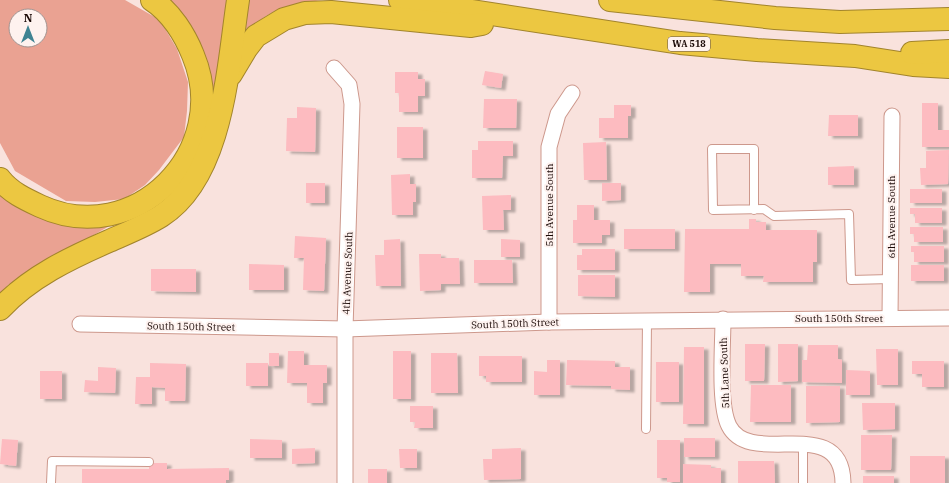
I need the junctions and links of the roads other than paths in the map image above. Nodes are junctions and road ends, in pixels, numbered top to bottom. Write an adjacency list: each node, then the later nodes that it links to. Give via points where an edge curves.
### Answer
1 (152, 0): 14 (highway, via 177,24 188,42 199,69 203,93 202,116 196,141 185,162 165,186 132,208 101,217 66,216 22,198)
2 (238, 0): 11 (highway)
3 (400, 0): 5 (highway, WA 518)
4 (610, 0): 6 (highway, via 775,18 840,22)
5 (524, 19): 8 (highway, WA 518, via 680,43); 11 (highway, via 471,26 331,12 305,13 284,19 256,36)
6 (949, 19)
7 (949, 50): 8 (highway, WA 518)
8 (855, 56): 9 (highway, via 913,65)
9 (949, 67)
10 (334, 68): 24 (street, 4th Avenue South, via 349,85 352,104)
11 (225, 83): 17 (highway, via 214,138 206,162 194,183 178,201 162,216 61,262)
12 (572, 93): 22 (street, 5th Avenue South, via 558,114 550,147)
13 (892, 116): 16 (street, 6th Avenue South)
14 (0, 179)
15 (754, 210): 15 (lane, via 713,210 712,149 754,150); 16 (lane, via 764,209 774,216 849,214 851,280)
16 (890, 279): 18 (street, 6th Avenue South)
17 (0, 310)
18 (890, 318): 19 (street, South 150th Street); 20 (street, South 150th Street)
19 (949, 318)
20 (723, 319): 21 (street, South 150th Street); 26 (street, 5th Lane South, via 723,390 725,416 730,427 735,434 760,444)
21 (648, 320): 22 (street, South 150th Street); 25 (lane)
22 (549, 322): 24 (street, South 150th Street)
23 (80, 324): 24 (street, South 150th Street)
24 (345, 328): 29 (street, 4th Avenue South)
25 (646, 429)
26 (803, 444): 30 (lane); 31 (street, 5th Lane South, via 818,445 834,457 839,465)
27 (149, 462): 28 (lane, via 52,461)
28 (51, 483)
29 (345, 483)
30 (803, 483)
31 (843, 483)

